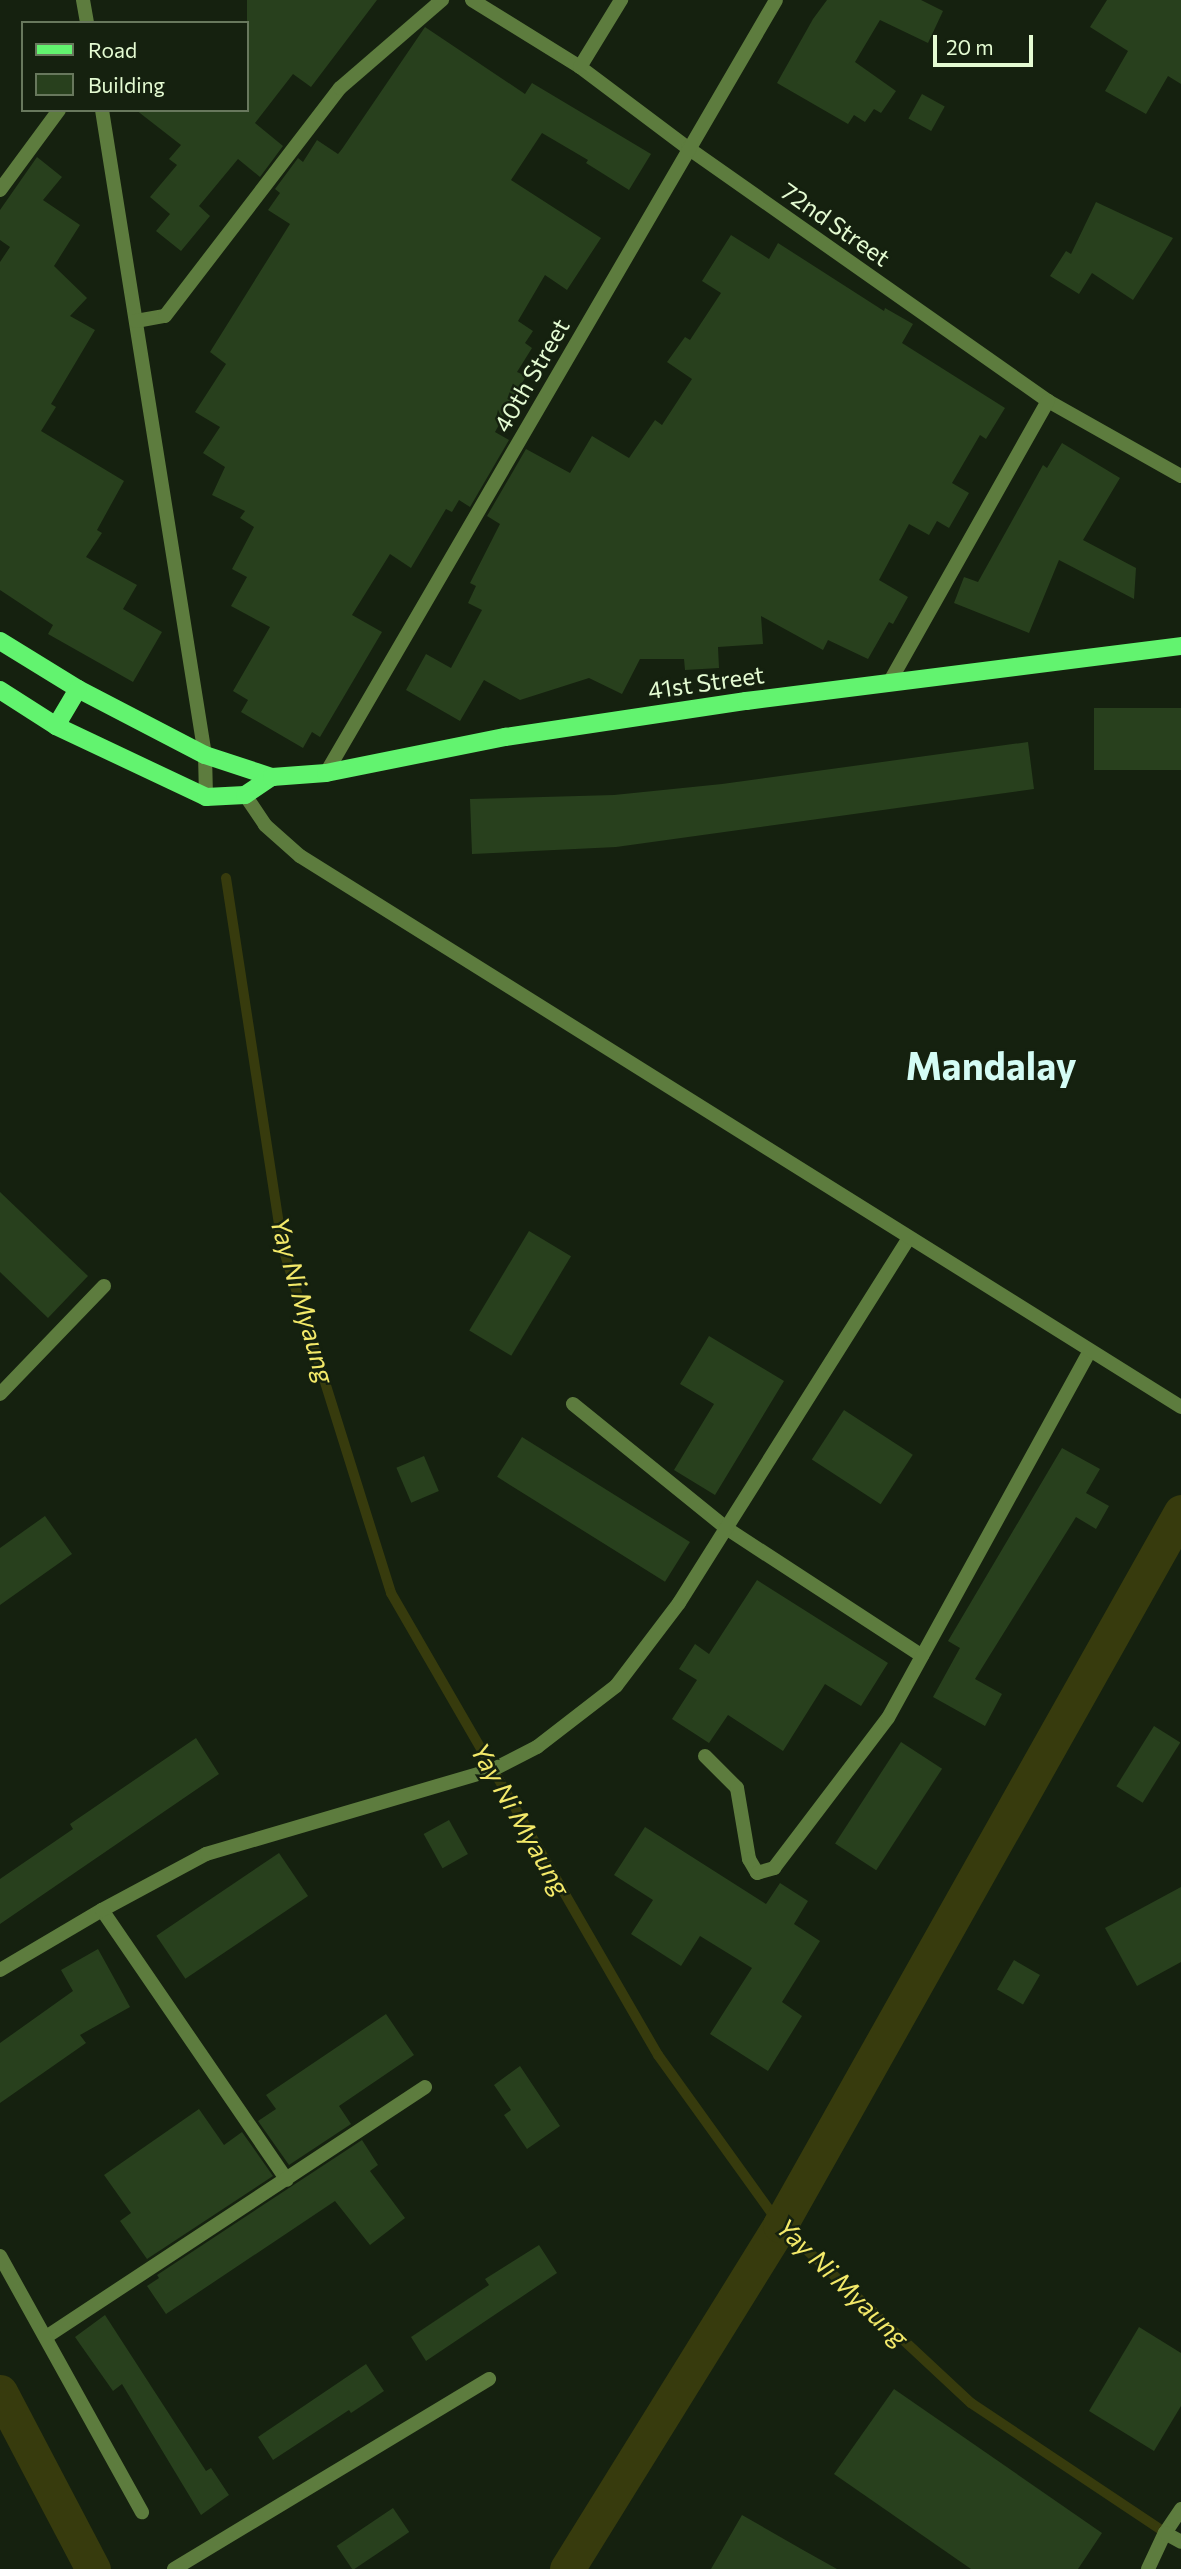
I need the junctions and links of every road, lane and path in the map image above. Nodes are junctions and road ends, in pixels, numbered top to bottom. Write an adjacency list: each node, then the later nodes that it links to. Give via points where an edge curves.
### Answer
1 (83, 0): 6 (street)
2 (442, 0): 12 (street, via 340,88 165,316)
3 (472, 0): 7 (street, 72nd Street)
4 (621, 0): 7 (street)
5 (776, 0): 10 (street, 40th Street)
6 (87, 21)
7 (580, 67): 10 (street, 72nd Street)
8 (58, 112): 11 (street)
9 (102, 112): 12 (street)
10 (688, 148): 13 (street, 72nd Street); 22 (street, 40th Street)
11 (0, 190)
12 (136, 321): 21 (street)
13 (1048, 401): 14 (street, 72nd Street); 17 (street)
14 (1181, 476)
15 (0, 641): 19 (main road)
16 (1181, 646): 17 (main road, 41st Street)
17 (889, 683): 22 (main road, 41st Street, via 505,737)
18 (0, 690): 20 (main road)
19 (78, 690): 20 (main road); 21 (main road)
20 (56, 726): 25 (main road)
21 (205, 755): 23 (main road); 25 (street)
22 (326, 773): 23 (main road, 41st Street)
23 (272, 777): 24 (main road, 41st Street)
24 (245, 795): 25 (main road); 26 (street, via 265,825 300,856)
25 (206, 797)
26 (908, 1239): 28 (street); 32 (street)
27 (104, 1286): 29 (street)
28 (1090, 1351): 31 (street); 33 (street)
29 (0, 1394)
30 (573, 1404): 32 (street)
31 (1181, 1407)
32 (726, 1528): 33 (street); 35 (street, via 616,1686 537,1747 492,1770 206,1854)
33 (922, 1656): 34 (street, via 888,1718 774,1868 757,1873 749,1859 737,1788)
34 (705, 1756)
35 (102, 1910): 36 (street); 38 (street)
36 (0, 1970)
37 (425, 2087): 38 (street)
38 (287, 2180): 40 (street)
39 (0, 2256): 40 (street)
40 (46, 2337): 43 (street)
41 (489, 2379): 46 (street)
42 (1181, 2509): 44 (street)
43 (142, 2512)
44 (1165, 2533): 45 (street); 47 (street)
45 (1181, 2542)
46 (174, 2569)
47 (1148, 2569)

